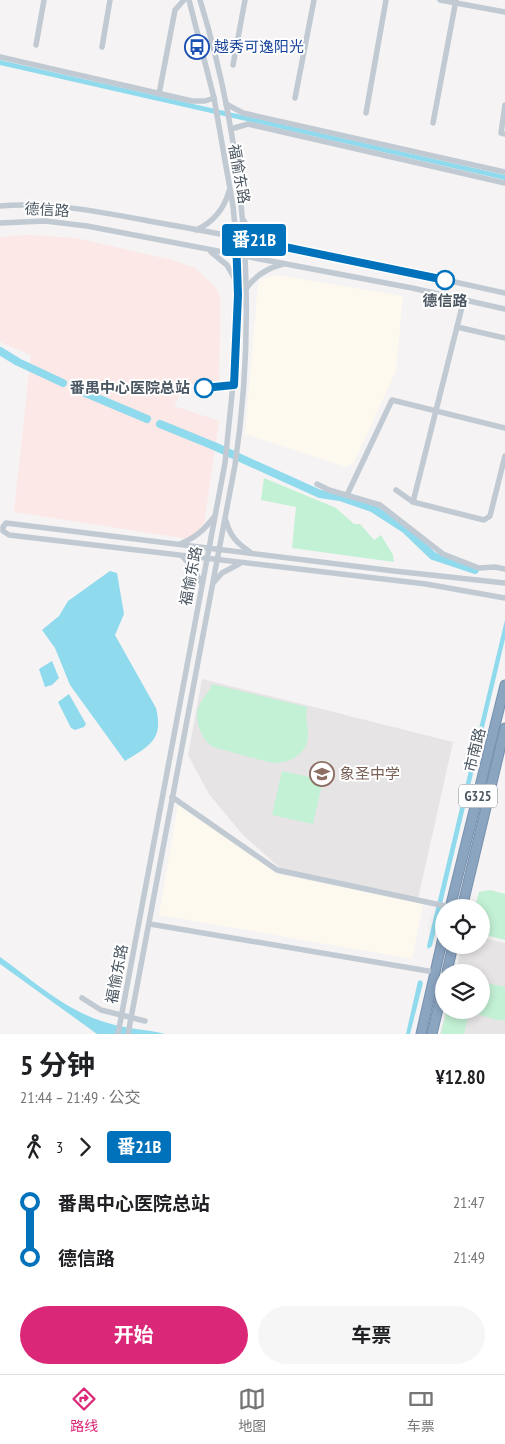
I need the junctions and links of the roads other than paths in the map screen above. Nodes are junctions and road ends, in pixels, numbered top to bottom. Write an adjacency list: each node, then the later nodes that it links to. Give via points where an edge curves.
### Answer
1 (44, 0): 12 (street)
2 (110, 0): 13 (street)
3 (184, 0): 16 (street, via 175,10)
4 (188, 0): 17 (street, 福愉东路)
5 (200, 0): 20 (street, 福愉东路)
6 (245, 0): 15 (street)
7 (314, 0): 18 (street)
8 (386, 0): 21 (street)
9 (440, 0): 10 (street)
10 (455, 1): 11 (street); 22 (street)
11 (505, 12)
12 (36, 45)
13 (102, 46)
14 (0, 57): 16 (street)
15 (233, 65)
16 (159, 94): 17 (street, via 197,102)
17 (214, 98): 27 (street, 福愉东路)
18 (295, 98)
19 (505, 105): 24 (street, via 501,132)
20 (226, 107): 23 (street, 福愉东路); 25 (street)
21 (366, 113)
22 (433, 124)
23 (231, 129): 26 (street, via 248,124); 29 (street, 福愉东路)
24 (505, 134)
25 (505, 172)
26 (505, 183)
27 (230, 189): 31 (street, via 217,216); 32 (street, 福愉东路)
28 (0, 206): 31 (street, 德信路, via 60,207)
29 (243, 216): 33 (street, 福愉东路); 34 (street, via 250,231)
30 (0, 223): 35 (street, 德信路, via 62,222)
31 (196, 230): 32 (street, 德信路)
32 (236, 237): 33 (street, 德信路); 36 (street, 福愉东路)
33 (244, 239): 34 (street, 德信路); 37 (street, 福愉东路)
34 (272, 244): 41 (street, 德信路)
35 (207, 249): 36 (street, 德信路); 39 (street, via 226,265)
36 (237, 255): 37 (street, 德信路); 39 (street, 福愉东路)
37 (246, 257): 38 (street, 德信路); 40 (street, 福愉东路)
38 (283, 264): 40 (street, via 260,273); 42 (street, 德信路)
39 (238, 285): 54 (street, 福愉东路, via 235,379)
40 (246, 289): 53 (street, 福愉东路, via 246,356 238,446)
41 (505, 293)
42 (464, 300): 43 (street, 德信路); 44 (street)
43 (505, 309)
44 (457, 326): 45 (street); 46 (street)
45 (505, 338)
46 (436, 410): 47 (street); 51 (street, via 392,400); 52 (street)
47 (505, 428)
48 (505, 456): 52 (street, via 488,518 481,520)
49 (317, 484): 51 (street)
50 (396, 490): 52 (street)
51 (347, 495): 64 (street, via 380,505 443,554 480,568 495,566)
52 (413, 502)
53 (226, 511): 54 (street); 55 (street, 福愉东路)
54 (216, 513): 56 (street, via 203,530); 57 (street, 福愉东路)
55 (225, 519): 58 (street, 福愉东路); 59 (street, via 237,544)
56 (179, 544): 57 (street); 60 (street, via 6,523 3,527 9,535)
57 (209, 548): 58 (street); 61 (street, 福愉东路)
58 (219, 549): 59 (street); 62 (street, 福愉东路)
59 (252, 553): 65 (street)
60 (182, 556): 61 (street); 67 (street)
61 (208, 559): 62 (street); 67 (street, 福愉东路)
62 (217, 560): 63 (street); 66 (street, 福愉东路)
63 (243, 563): 66 (street, via 230,567); 68 (street, via 426,584)
64 (505, 569)
65 (505, 582)
66 (213, 583): 71 (street, 福愉东路)
67 (202, 585): 78 (street, 福愉东路)
68 (505, 598)
69 (505, 686): 72 (highway, 市南路 / G325)
70 (505, 728): 73 (highway, 市南路 / G325)
71 (172, 797): 74 (street, via 277,870); 75 (street, 福愉东路)
72 (450, 899)
73 (464, 899)
74 (435, 903)
75 (150, 924): 77 (street); 79 (street, 福愉东路)
76 (439, 954): 77 (highway)
77 (434, 972): 87 (highway)
78 (128, 984): 79 (street); 81 (street, 福愉东路)
79 (138, 986): 82 (street, 福愉东路)
80 (82, 998): 81 (street, via 94,1007)
81 (121, 1016): 82 (street); 85 (street, 福愉东路)
82 (132, 1018): 84 (street); 86 (street, 福愉东路)
83 (436, 1019): 88 (highway)
84 (145, 1021)
85 (118, 1034)
86 (128, 1034)
87 (421, 1034)
88 (432, 1034)

